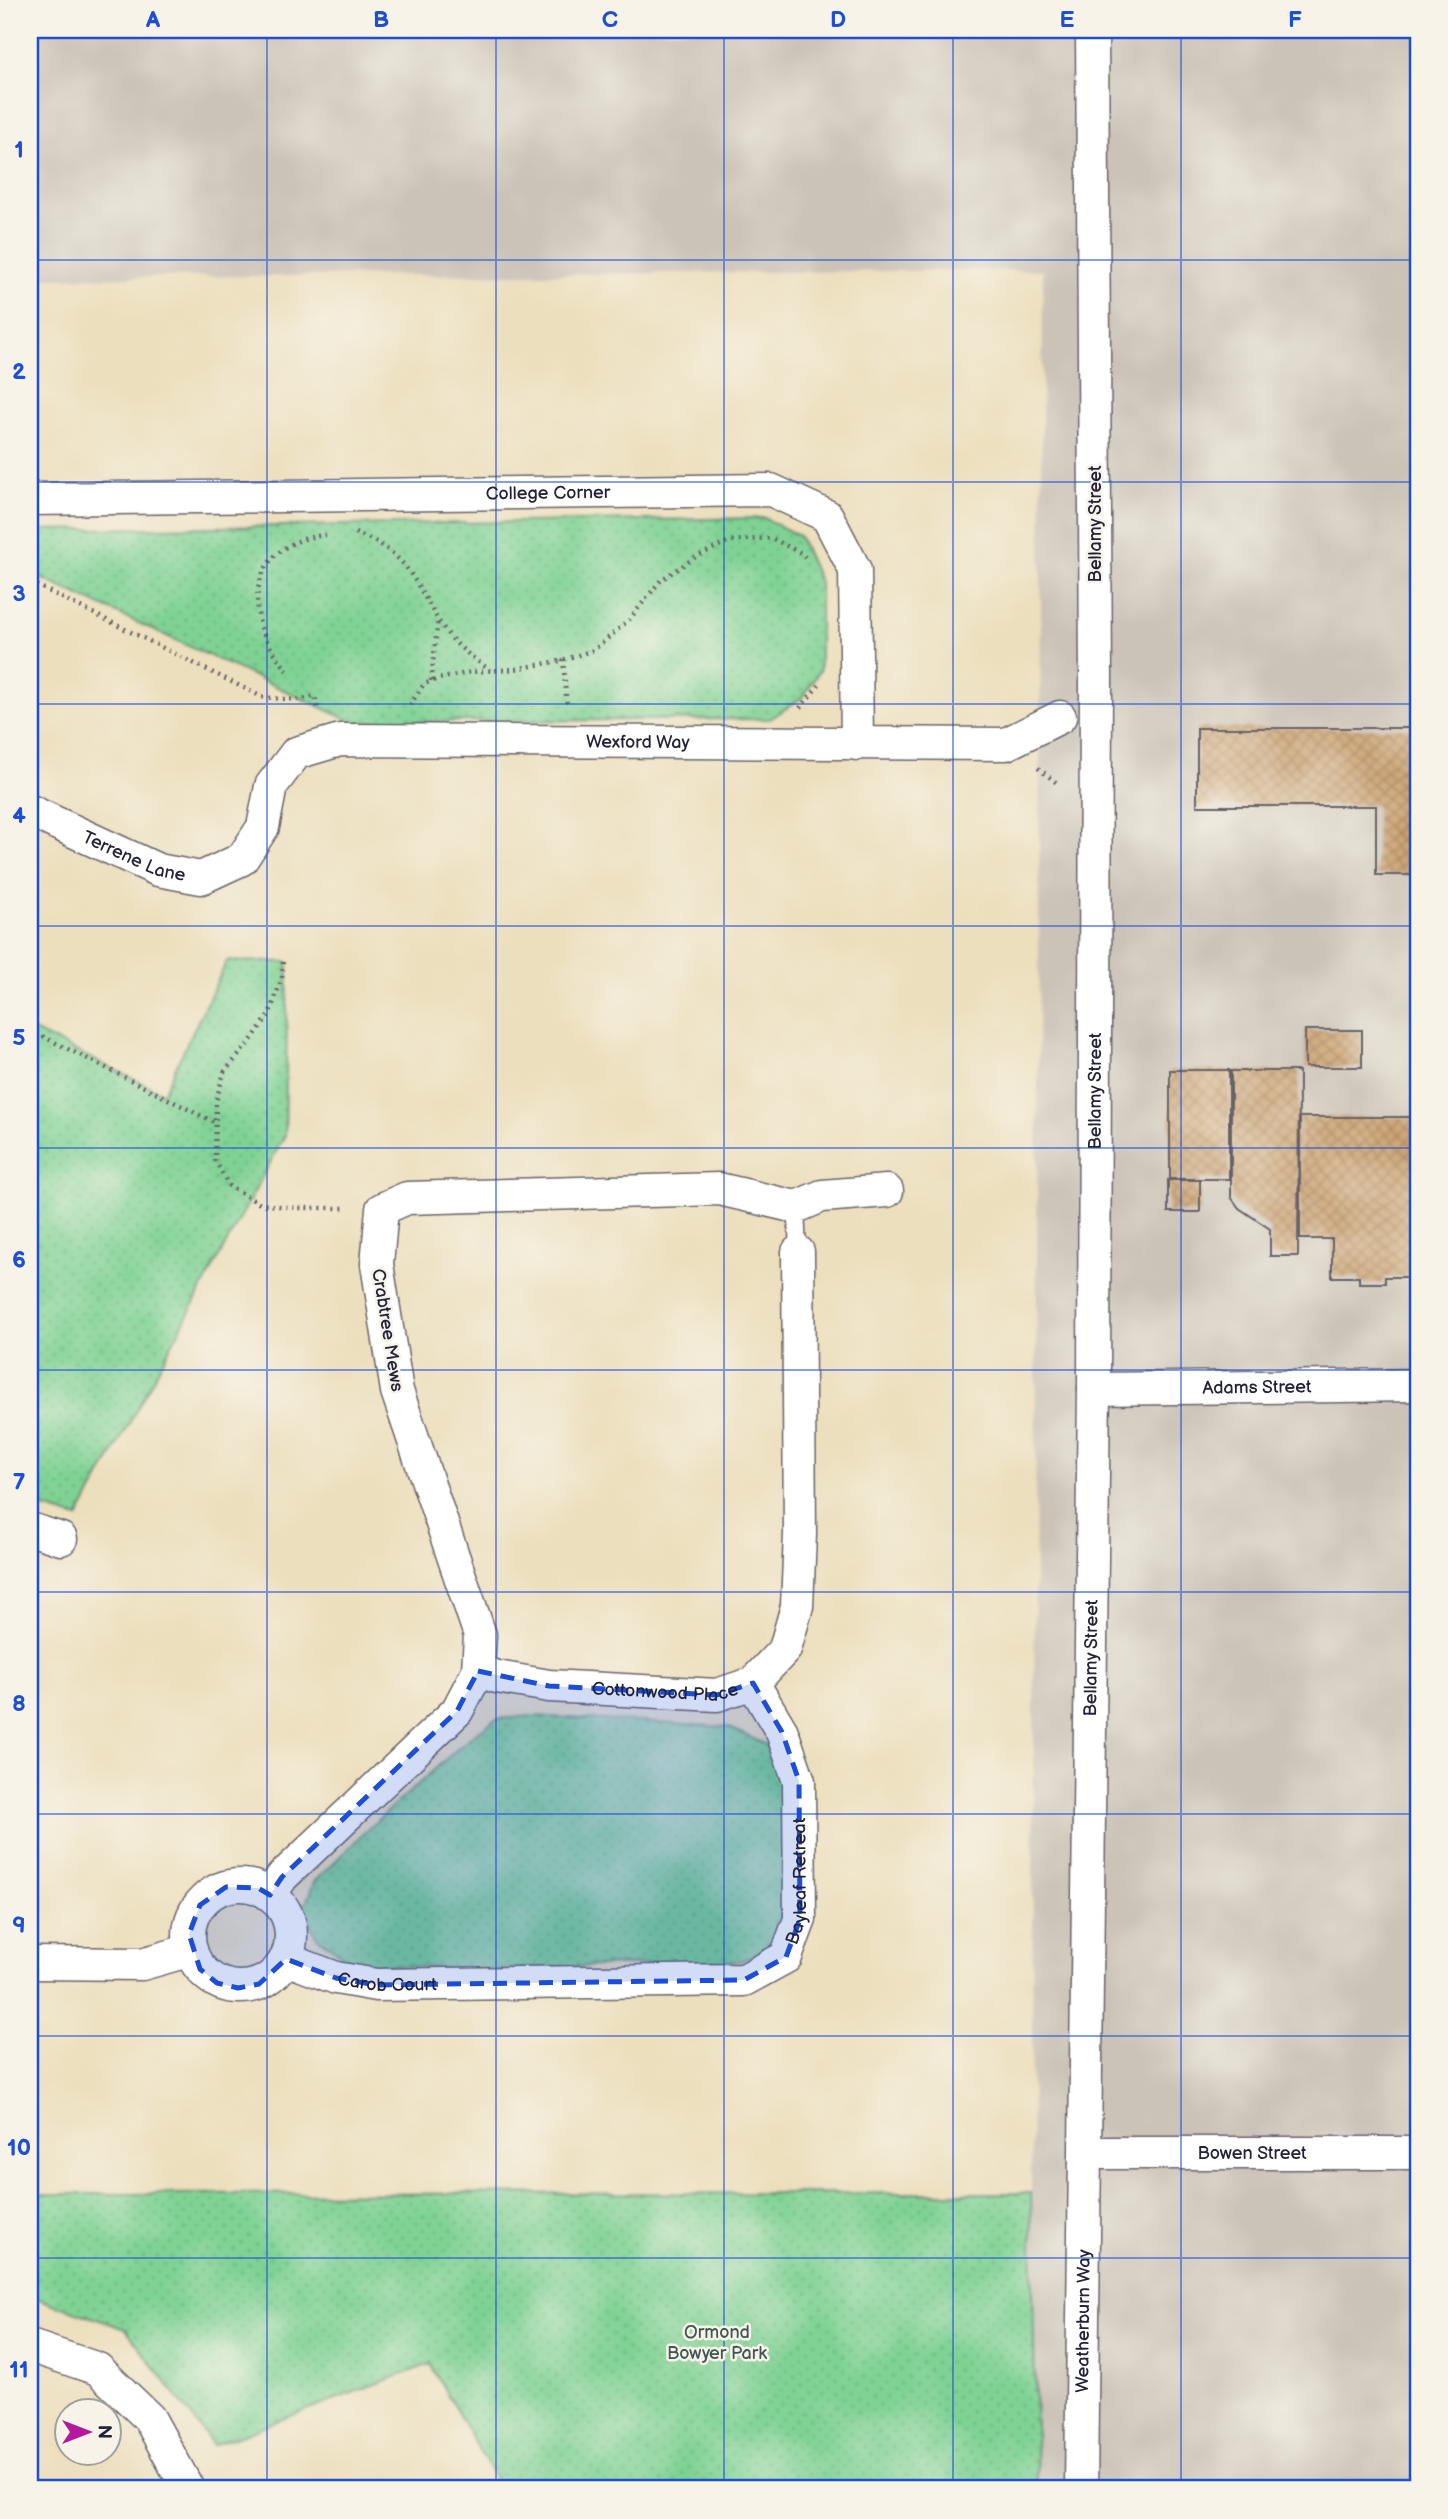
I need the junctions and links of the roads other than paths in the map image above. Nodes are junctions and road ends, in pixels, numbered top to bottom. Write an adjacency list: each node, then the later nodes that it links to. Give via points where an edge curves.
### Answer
1 (1092, 30): 11 (street, Bellamy Street)
2 (30, 499): 4 (street, College Corner, via 771,490 827,516 855,570)
3 (1060, 717): 4 (street, Wexford Way, via 1006,744)
4 (857, 744): 5 (street, Wexford Way, via 340,740)
5 (296, 753): 6 (street, Terrene Lane, via 271,786 264,827 242,859 201,878 158,870)
6 (30, 811)
7 (887, 1191): 8 (street, via 822,1196)
8 (796, 1207): 9 (lane, Cottonwood Place); 14 (street, Crabtree Mews, via 719,1189 407,1198 382,1209 377,1264 397,1391 480,1635)
9 (798, 1252): 15 (street, Cottonwood Place, via 797,1606 785,1649)
10 (1418, 1385): 11 (street, Adams Street)
11 (1094, 1389): 21 (street, Bellamy Street)
12 (30, 1529): 13 (street)
13 (61, 1539)
14 (478, 1671): 15 (street, Cottonwood Place, via 549,1686 717,1695); 16 (street, via 457,1711 282,1877)
15 (753, 1683): 20 (street, Bayleaf Retreat, via 782,1732 799,1781 800,1919 786,1957 744,1980)
16 (270, 1895): 17 (street, via 242,1885 212,1894 192,1918); 18 (street, via 284,1909 290,1925)
17 (191, 1950): 18 (street, via 200,1969 218,1983 238,1988 259,1984 277,1973); 19 (street, via 142,1964)
18 (286, 1959): 20 (street, Carob Court, via 336,1978 376,1985)
19 (30, 1962)
20 (492, 1985)
21 (1086, 2153): 22 (street, Bowen Street); 25 (street, Weatherburn Way)
22 (1418, 2153)
23 (30, 2346): 24 (street, via 99,2369 149,2418)
24 (188, 2489)
25 (1081, 2489)

